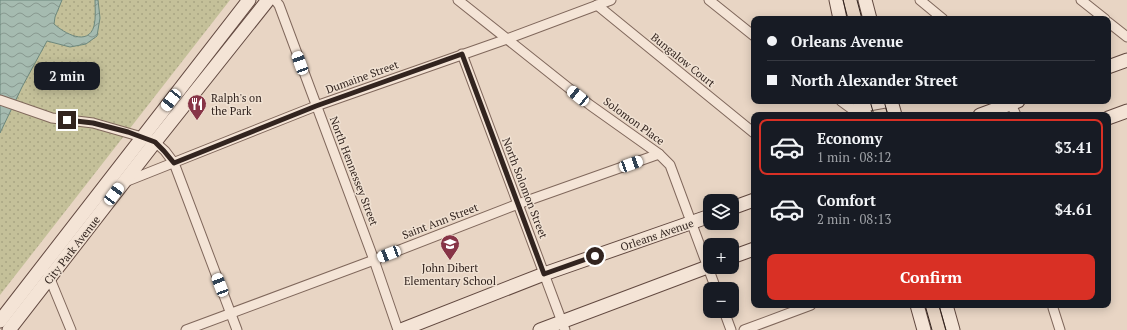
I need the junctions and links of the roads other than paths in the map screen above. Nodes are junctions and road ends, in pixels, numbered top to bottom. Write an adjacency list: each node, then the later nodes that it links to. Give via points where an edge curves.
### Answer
1 (249, 0): 33 (main road, City Park Avenue)
2 (268, 0): 34 (main road, City Park Avenue)
3 (275, 0): 26 (street, North Hennessey Street)
4 (458, 0): 19 (street, Solomon Place)
5 (611, 0): 11 (street, Dumaine Street)
6 (709, 0): 17 (street)
7 (836, 0): 12 (main road)
8 (865, 0): 13 (main road)
9 (920, 0): 14 (street)
10 (1081, 0): 15 (street)
11 (597, 5): 19 (street, Dumaine Street); 32 (street, Bungalow Court)
12 (839, 16)
13 (869, 16)
14 (939, 16)
15 (1101, 16)
16 (1111, 24): 18 (street)
17 (751, 34)
18 (1127, 37)
19 (507, 39): 20 (street, Dumaine Street); 35 (street, Solomon Place, via 590,105)
20 (462, 54): 26 (street, Dumaine Street); 39 (street, North Solomon Street)
21 (1127, 60): 22 (main road)
22 (1111, 66)
23 (0, 100): 33 (street, via 52,118 93,123)
24 (845, 104): 28 (street, via 852,109)
25 (879, 104): 28 (street)
26 (316, 106): 36 (street, Dumaine Street); 46 (street, North Hennessey Street)
27 (1015, 107): 30 (main road)
28 (864, 108)
29 (1127, 111): 31 (main road)
30 (993, 112)
31 (1111, 117)
32 (751, 131)
33 (142, 137): 34 (street); 47 (main road, City Park Avenue)
34 (155, 142): 36 (street); 37 (main road, City Park Avenue)
35 (659, 154): 39 (street, Saint Ann Street); 42 (street, Solomon Place, via 670,165)
36 (174, 163): 37 (street, Dumaine Street); 55 (street)
37 (123, 183): 50 (main road, City Park Avenue)
38 (751, 201): 40 (main road)
39 (518, 204): 46 (street, Saint Ann Street); 49 (street, North Solomon Street)
40 (739, 205)
41 (703, 219): 42 (main road, Orleans Avenue)
42 (692, 223): 44 (street, Solomon Place); 49 (main road, Orleans Avenue)
43 (751, 250): 45 (main road)
44 (703, 251)
45 (739, 254)
46 (374, 260): 55 (street, Saint Ann Street); 63 (street, North Hennessey Street)
47 (42, 266): 50 (street); 57 (main road, City Park Avenue)
48 (703, 268): 58 (main road)
49 (544, 274): 58 (street, North Solomon Street); 63 (main road, Orleans Avenue)
50 (50, 277): 59 (main road, City Park Avenue); 60 (street)
51 (803, 308): 66 (street)
52 (918, 308): 67 (main road)
53 (947, 308): 68 (main road)
54 (1053, 308): 69 (street)
55 (230, 313): 61 (street, Saint Ann Street); 62 (street)
56 (727, 318): 65 (street)
57 (0, 321)
58 (564, 326): 64 (main road)
59 (9, 330)
60 (71, 330)
61 (186, 330)
62 (236, 330)
63 (400, 330)
64 (540, 330)
65 (731, 330)
66 (744, 330)
67 (924, 330)
68 (953, 330)
69 (1060, 330)

